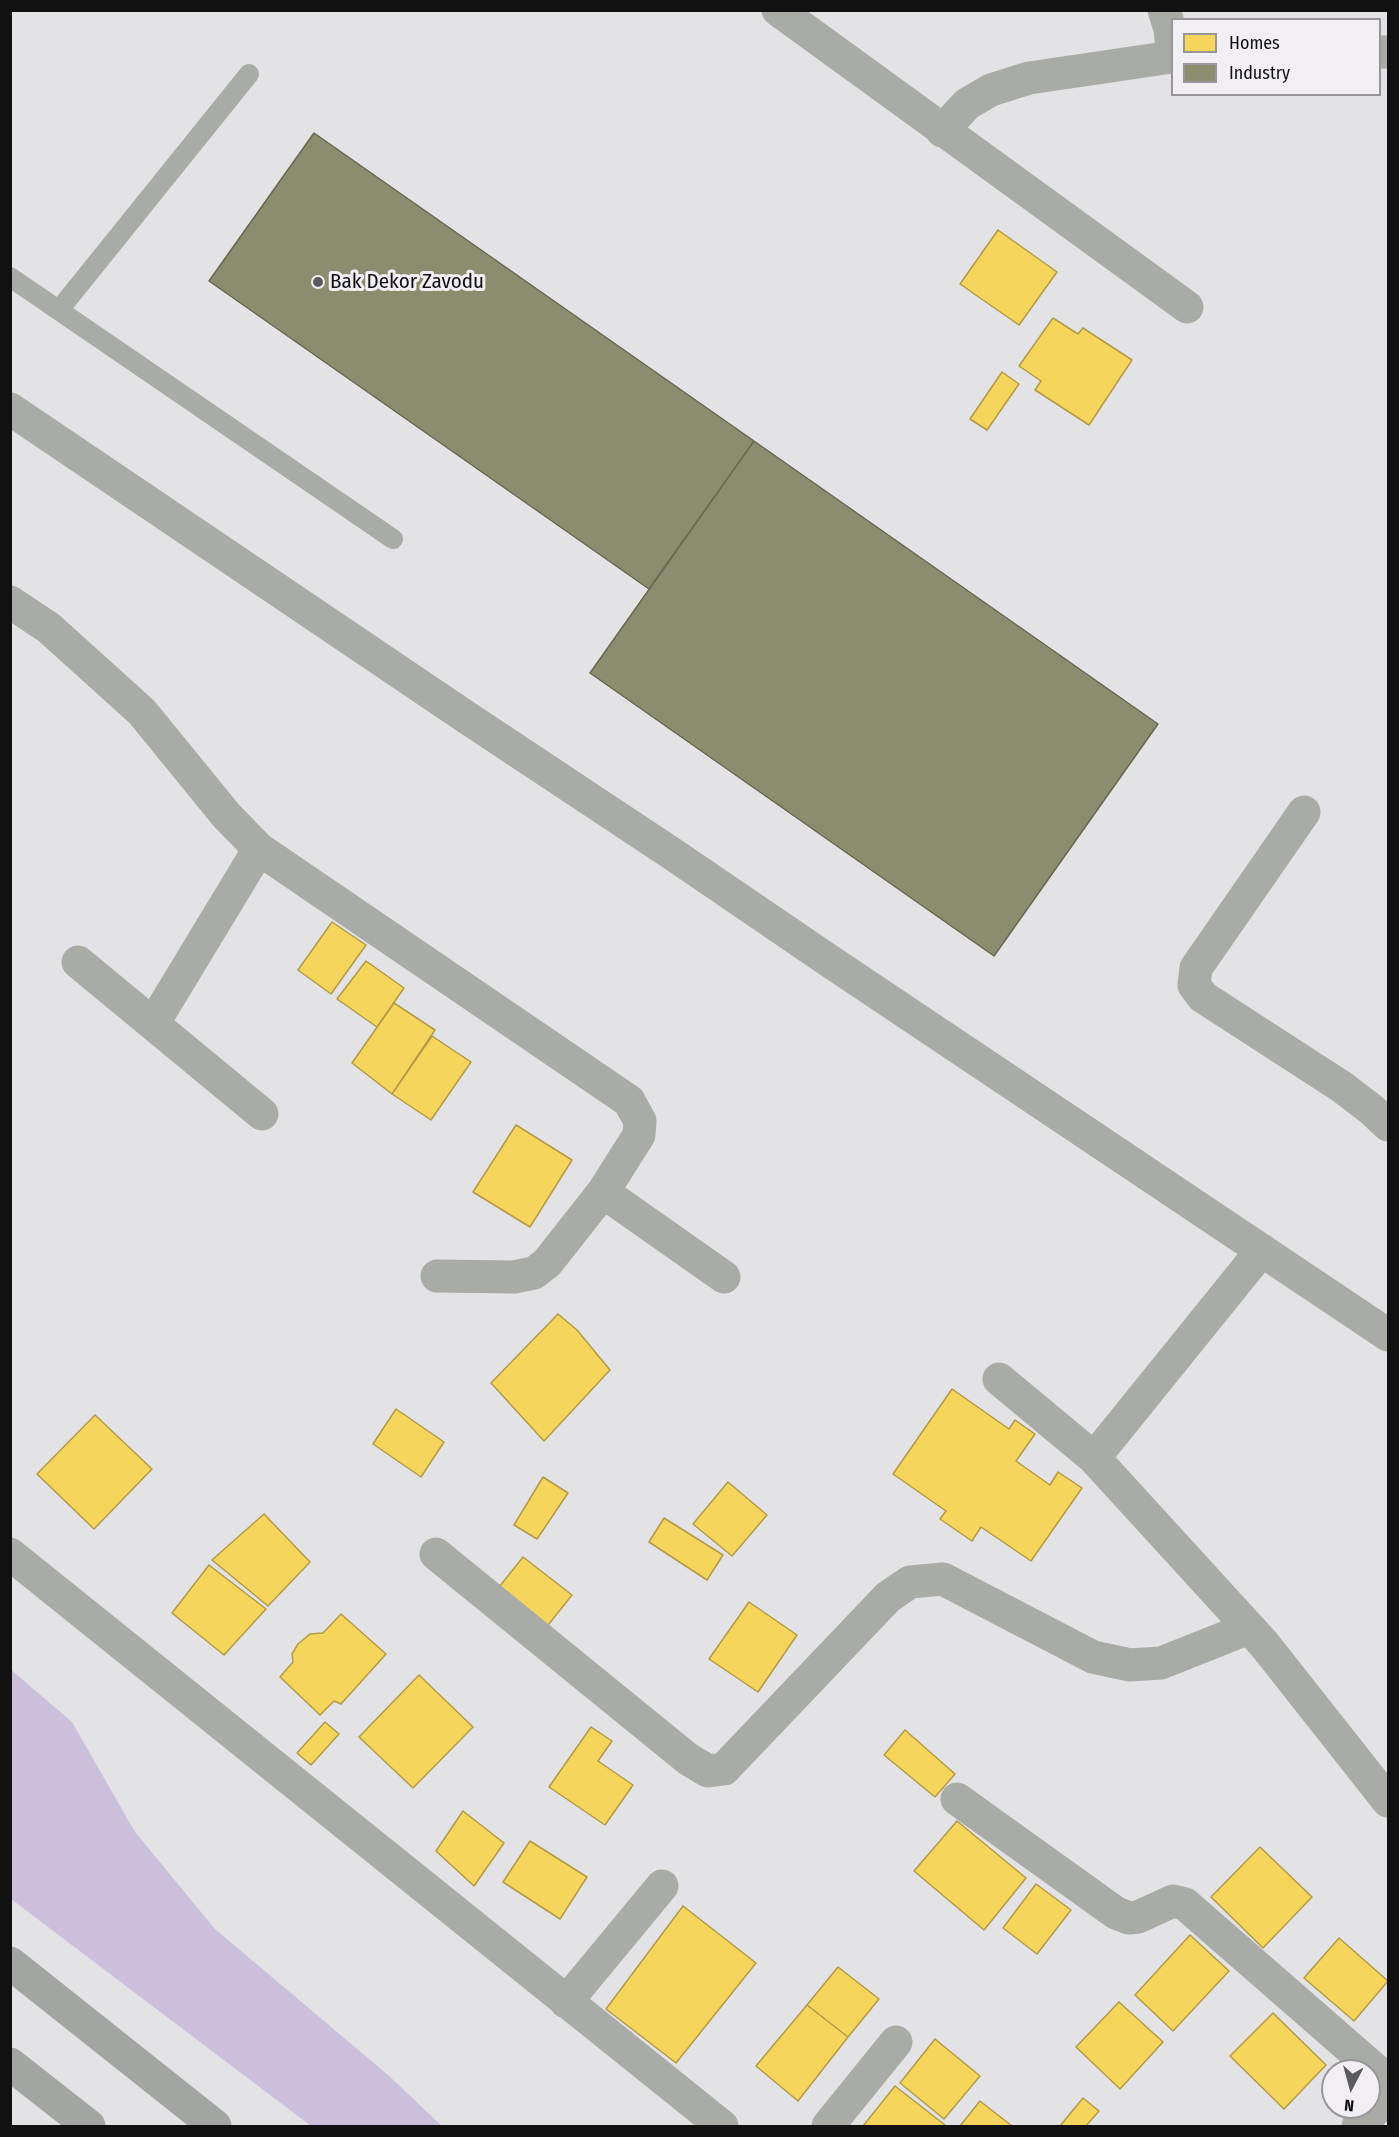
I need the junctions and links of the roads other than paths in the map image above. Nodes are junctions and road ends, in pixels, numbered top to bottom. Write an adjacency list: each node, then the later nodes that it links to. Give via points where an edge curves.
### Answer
1 (778, 10): 6 (street)
2 (1164, 10): 3 (street)
3 (1171, 37)
4 (1171, 57): 6 (street, via 1029,78 992,90 967,104)
5 (249, 74): 9 (lane)
6 (942, 131): 8 (street)
7 (10, 277): 9 (lane)
8 (1186, 308)
9 (59, 310): 11 (lane)
10 (10, 409): 20 (street)
11 (393, 539)
12 (10, 602): 14 (street, via 49,628 142,712 226,816)
13 (1304, 812): 18 (street, via 1196,968 1194,984 1203,997 1342,1087)
14 (260, 849): 16 (street); 19 (street, via 629,1101 640,1121 639,1135)
15 (78, 962): 16 (street)
16 (153, 1024): 17 (street)
17 (262, 1114)
18 (1389, 1125)
19 (603, 1192): 21 (street, via 547,1263 534,1273 514,1277); 22 (street)
20 (1262, 1250): 23 (street); 25 (street)
21 (437, 1276)
22 (724, 1277)
23 (1389, 1335)
24 (999, 1379): 25 (street)
25 (1094, 1458): 28 (street)
26 (10, 1554): 33 (street)
27 (435, 1554): 28 (street, via 679,1752 708,1771 724,1769 888,1597 910,1582 943,1579 1093,1657 1130,1665 1161,1663)
28 (1249, 1628): 30 (street)
29 (957, 1799): 36 (street, via 1116,1913 1138,1917 1173,1901 1185,1904)
30 (1389, 1801)
31 (662, 1887): 33 (street)
32 (10, 1963): 39 (highway)
33 (566, 2002): 40 (street)
34 (897, 2042): 41 (street)
35 (10, 2064): 38 (highway)
36 (1389, 2081)
37 (1389, 2098): 42 (street)
38 (89, 2127)
39 (215, 2127)
40 (723, 2127)
41 (828, 2127)
42 (1358, 2127)

